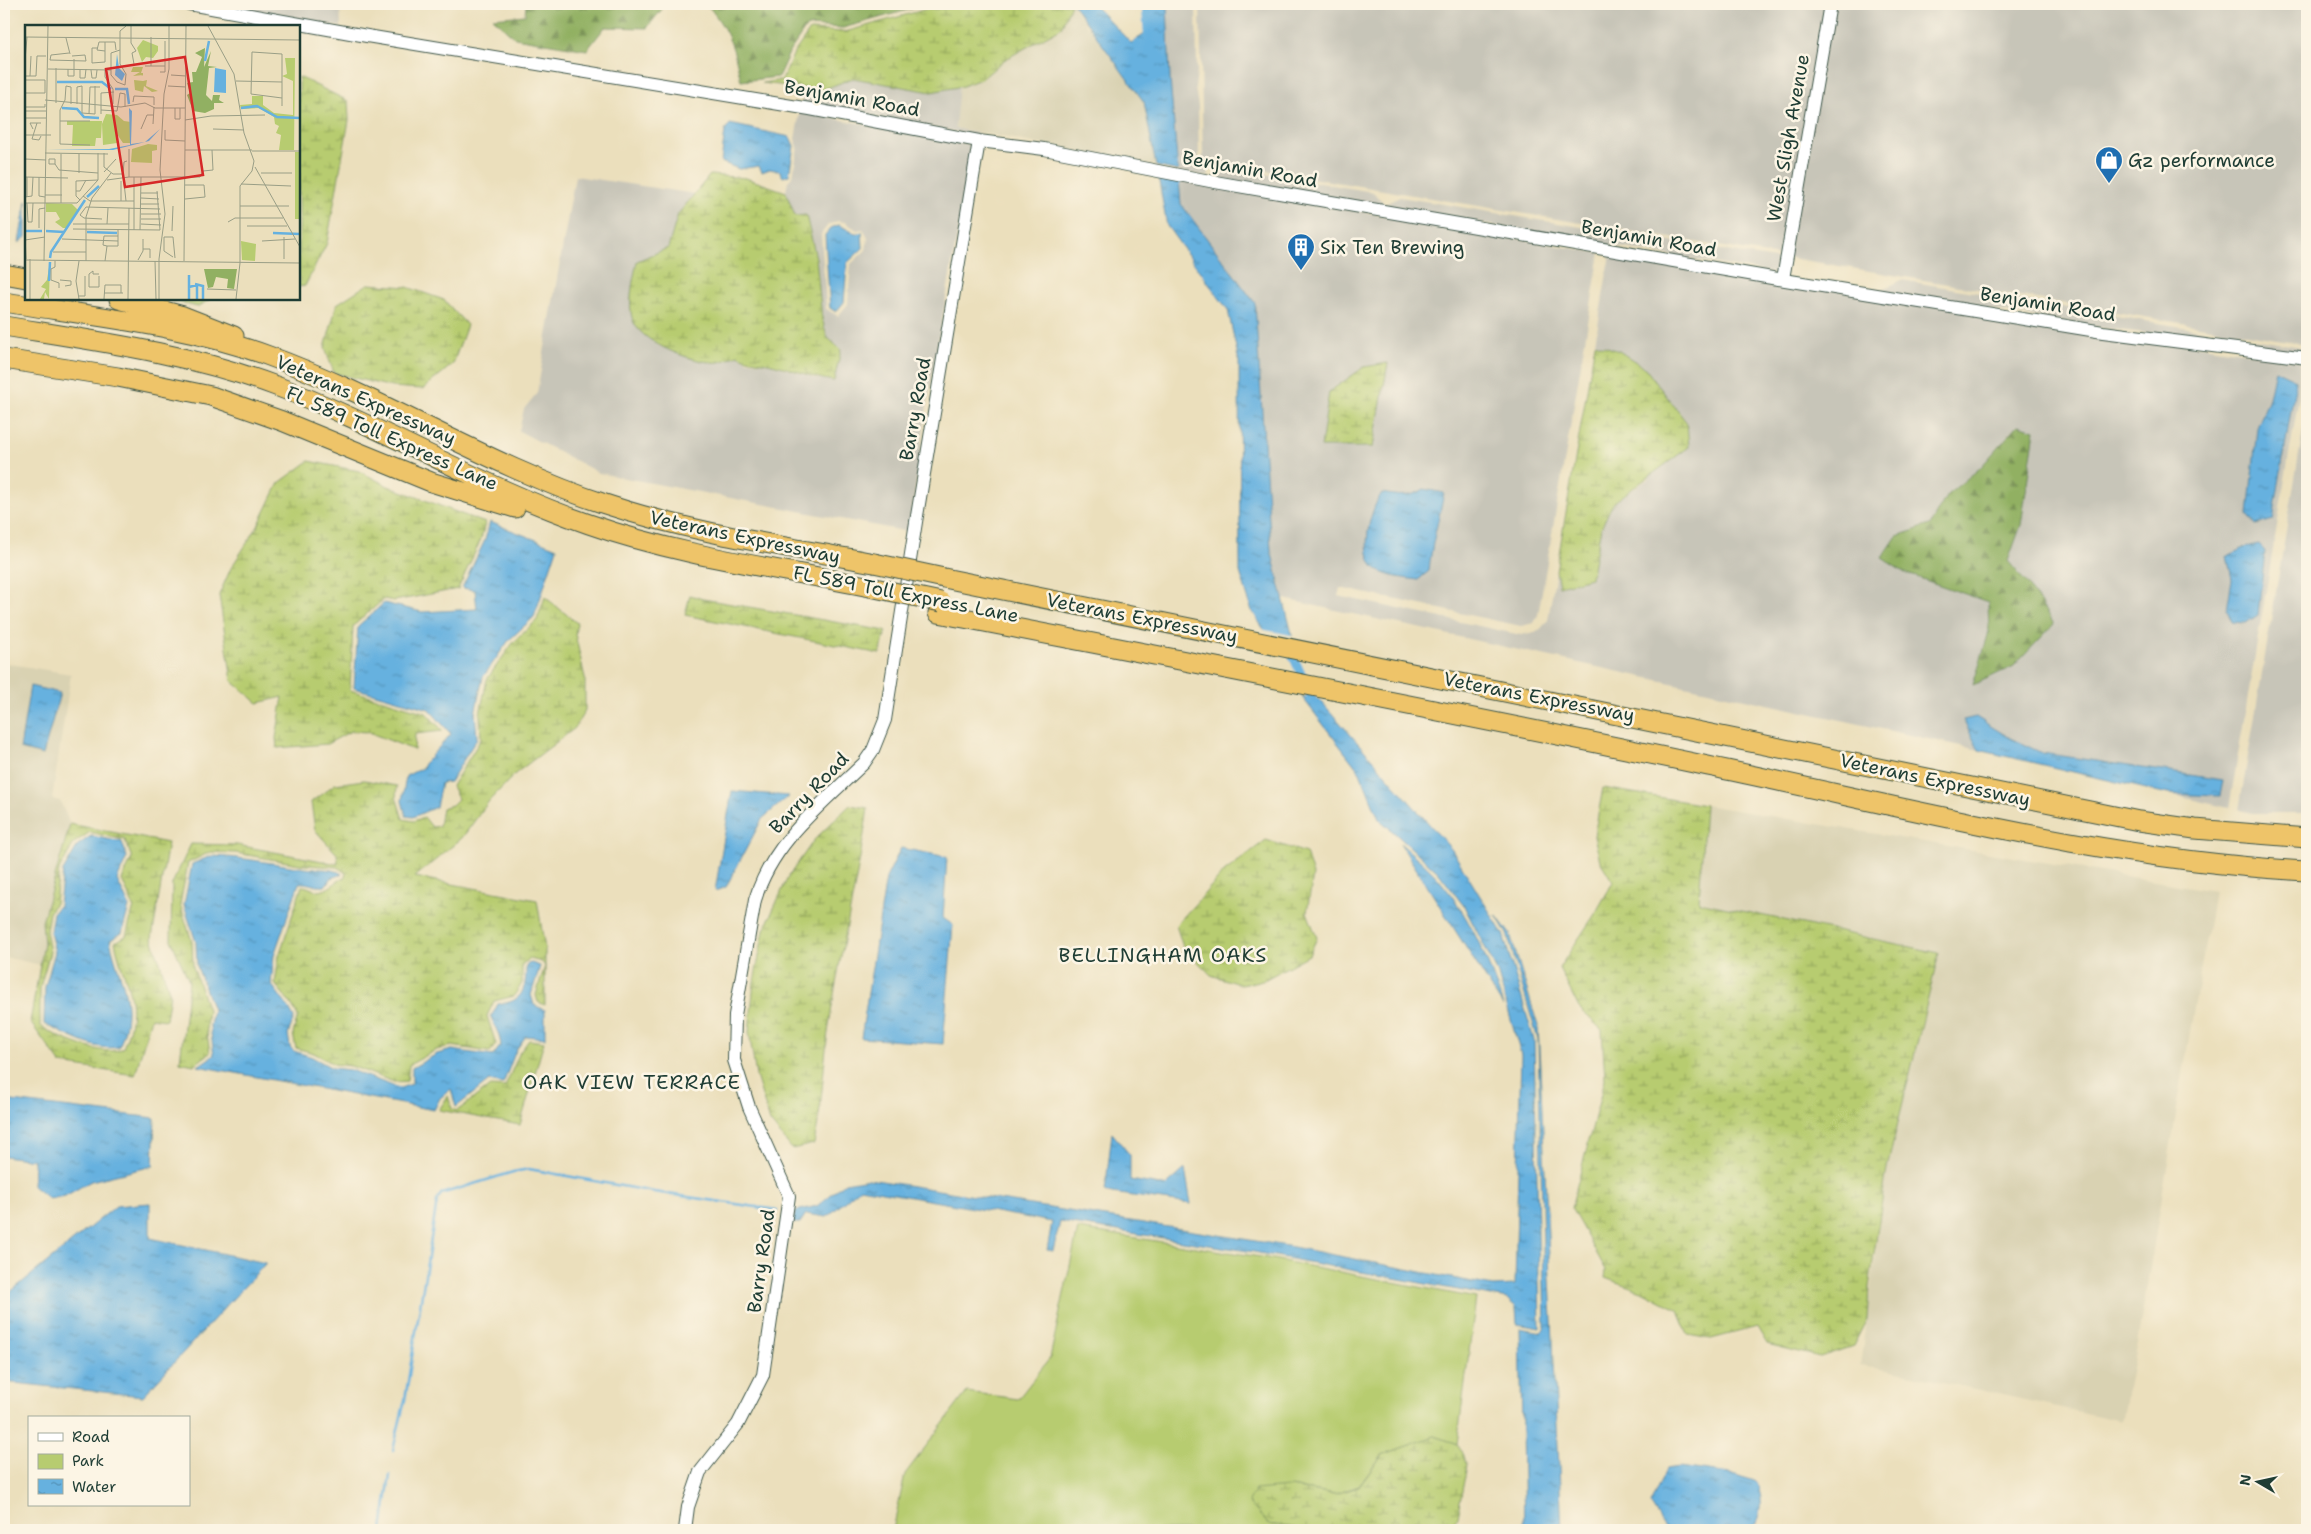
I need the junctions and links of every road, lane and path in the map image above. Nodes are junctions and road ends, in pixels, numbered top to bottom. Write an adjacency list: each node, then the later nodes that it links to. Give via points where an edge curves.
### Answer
1 (189, 4): 3 (street, Benjamin Road, via 810,109)
2 (1830, 4): 6 (street, West Sligh Avenue)
3 (979, 141): 6 (street, Benjamin Road, via 1044,149 1190,178); 22 (street, Barry Road, via 885,720 864,763 786,840 760,884 756,900 735,1015 734,1060 749,1107 789,1196 763,1375 738,1424 700,1472 688,1507)
4 (4, 274): 5 (highway)
5 (25, 278)
6 (1783, 279): 13 (street, Benjamin Road, via 2103,332)
7 (122, 300): 12 (highway, via 208,325)
8 (4, 302): 12 (highway, Veterans Expressway, via 160,327)
9 (4, 313): 16 (highway, FL 589 Toll Express Lane, via 151,336 222,352 294,377 524,484 594,512)
10 (4, 326): 16 (highway, FL 589 Toll Express Lane, via 157,351 232,370 305,397 519,497 590,525 670,547)
11 (4, 339): 15 (highway, Veterans Expressway, via 181,369 251,390 336,425)
12 (268, 356): 16 (highway, Veterans Expressway, via 327,379 535,476 604,504)
13 (2307, 358)
14 (4, 359): 15 (highway, via 211,396 282,421 431,482)
15 (515, 508): 16 (highway, Veterans Expressway, via 586,536 665,559)
16 (871, 581): 17 (highway, Veterans Expressway); 17 (highway, Veterans Expressway, bridge)
17 (941, 595): 18 (highway, Veterans Expressway, via 1164,622 2019,797 2194,829); 20 (highway, Veterans Expressway, via 1261,670 2074,843)
18 (2307, 838)
19 (2307, 859): 20 (highway)
20 (2264, 863): 21 (highway, Veterans Expressway)
21 (2307, 871)
22 (685, 1530)

